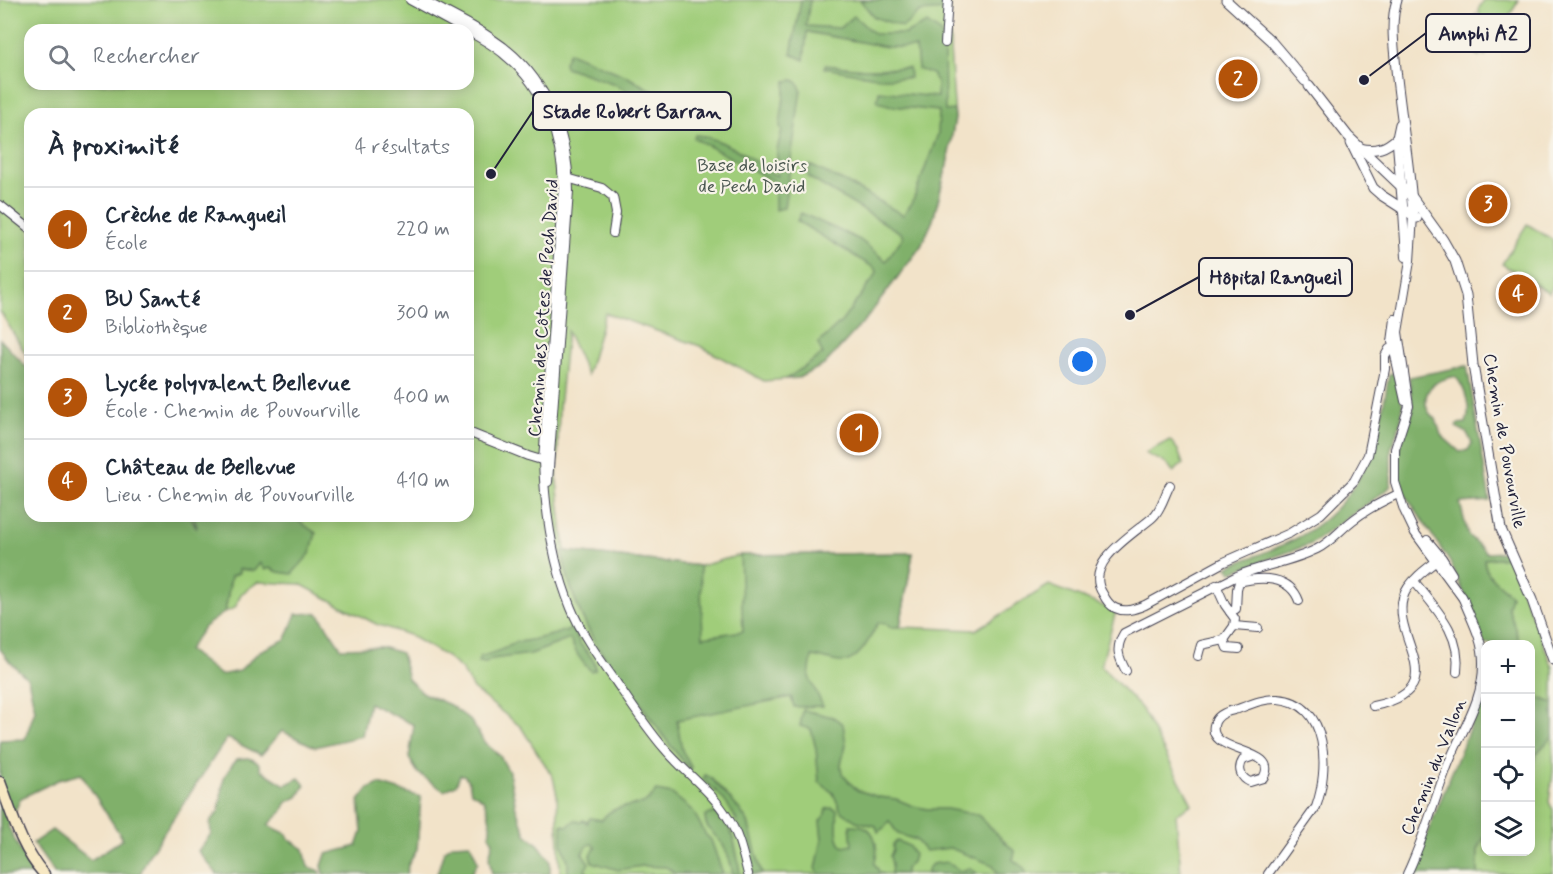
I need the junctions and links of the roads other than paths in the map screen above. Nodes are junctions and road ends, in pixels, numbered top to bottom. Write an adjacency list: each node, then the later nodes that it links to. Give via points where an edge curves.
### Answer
1 (410, 0): 6 (street, Chemin des Côtes de Pech David)
2 (423, 0): 7 (street, Chemin des Côtes de Pech David)
3 (948, 0): 10 (street)
4 (1226, 0): 12 (street, via 1271,41)
5 (1397, 0): 11 (street, via 1393,23)
6 (454, 24)
7 (466, 24)
8 (474, 28): 15 (street, Chemin des Côtes de Pech David, via 513,54 544,90 560,125 567,157)
9 (474, 35): 15 (street, Chemin des Côtes de Pech David, via 510,58 540,96 554,128)
10 (945, 43)
11 (1401, 120): 13 (street); 17 (street)
12 (1348, 136): 14 (street, Chemin de Pouvourville); 19 (street, Chemin de Pouvourville, via 1373,188)
13 (1397, 138): 14 (street, via 1379,150); 16 (street)
14 (1360, 148): 16 (street, Chemin de Pouvourville)
15 (566, 178): 23 (street, via 602,188 613,197 616,213); 26 (street, Chemin des Côtes de Pech David)
16 (1402, 188): 17 (street, Chemin de Pouvourville); 19 (street)
17 (1412, 197): 20 (street); 22 (street, Chemin de Pouvourville)
18 (0, 205): 21 (street)
19 (1403, 211): 20 (street, Chemin de Pouvourville); 24 (street, Chemin du Vallon, via 1406,260 1392,334)
20 (1413, 216): 22 (street, Chemin de Pouvourville); 24 (street, Chemin du Vallon)
21 (24, 224)
22 (1432, 226): 39 (street, Chemin de Pouvourville, via 1455,261 1463,284 1501,529)
23 (612, 233)
24 (1398, 353): 27 (street, via 1389,349 1385,356 1368,455 1354,481 1321,514 1145,605 1120,610 1099,589 1100,569 1120,541 1155,515); 28 (street, Chemin du Vallon, via 1409,397 1395,449)
25 (474, 434): 26 (street)
26 (546, 461): 48 (street, Chemin des Côtes de Pech David, via 552,541 581,630 654,735 723,810)
27 (1170, 485)
28 (1398, 494): 29 (street, Chemin du Vallon, via 1415,532); 31 (street, via 1354,519 1320,548 1252,569)
29 (1439, 559): 30 (street); 50 (street, Chemin du Vallon, via 1459,587 1483,652 1481,686)
30 (1414, 581): 41 (street, via 1446,620 1459,661); 42 (street, via 1406,590 1401,607 1415,661 1414,681 1405,694)
31 (1216, 585): 33 (street); 40 (street, via 1124,633 1117,644 1117,655)
32 (1299, 601): 33 (street, via 1295,590 1285,582 1249,579 1239,582 1236,609)
33 (1230, 612): 34 (street, via 1235,619)
34 (1234, 627): 35 (street); 36 (street)
35 (1258, 628)
36 (1224, 639): 37 (street, via 1227,648); 38 (street, via 1201,645)
37 (1239, 649)
38 (1198, 656)
39 (1553, 660)
40 (1126, 670)
41 (1457, 672)
42 (1373, 706)
43 (1233, 748): 44 (street); 45 (street); 49 (street, via 1216,734 1219,716 1278,699 1304,709 1323,743 1325,754 1317,807)
44 (1254, 756): 45 (street); 45 (street, via 1266,766 1259,780 1246,780 1240,773)
45 (1240, 764)
46 (0, 782): 47 (main road, via 23,843)
47 (44, 874)
48 (748, 874)
49 (1268, 874)
50 (1407, 874)

